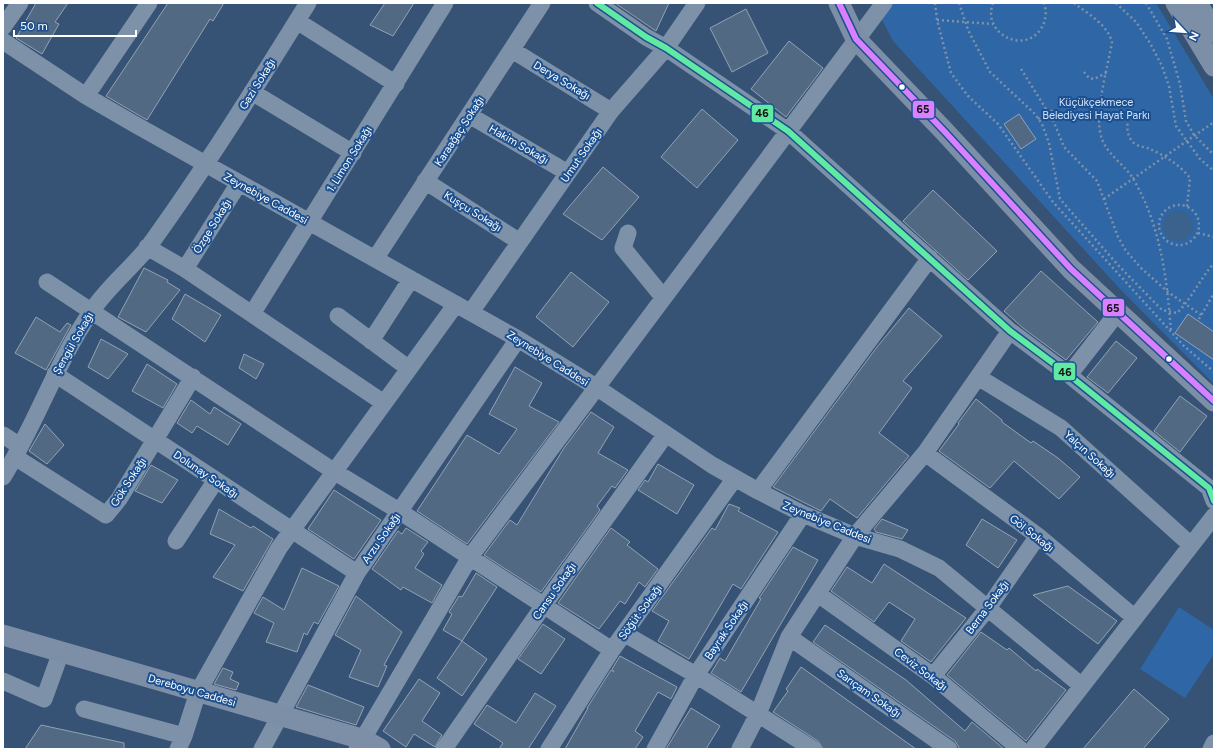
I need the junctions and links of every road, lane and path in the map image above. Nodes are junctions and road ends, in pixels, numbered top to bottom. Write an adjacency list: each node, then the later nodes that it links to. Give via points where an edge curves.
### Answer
1 (20, 3): 23 (street)
2 (149, 3): 35 (street)
3 (308, 3): 20 (street, Gazi Sokağı)
4 (542, 3): 28 (street, Karaağaç Sokağı)
5 (596, 3): 27 (street)
6 (697, 3): 27 (street, Umut Sokağı)
7 (839, 3): 25 (main road)
8 (884, 3): 25 (street)
9 (935, 3): 19 (path)
10 (959, 3): 21 (path)
11 (993, 3): 22 (path)
12 (1044, 3): 22 (path, via 1044,23 1040,31 1025,41 1007,39 999,34)
13 (1074, 3): 32 (path, via 1110,35 1112,42)
14 (1116, 3): 45 (path, via 1136,22 1162,66 1169,86 1176,126)
15 (1146, 3): 44 (path, via 1167,39 1180,84 1186,121)
16 (1176, 3): 29 (main road)
17 (1197, 3): 24 (main road)
18 (442, 4): 33 (street, 1. Limon Sokağı)
19 (937, 20): 21 (path); 84 (path, via 951,73 955,79 968,96 998,124 1052,202)
20 (297, 21): 33 (street); 34 (street, Gazi Sokağı)
21 (965, 22): 22 (path); 41 (path, via 990,72)
22 (993, 24)
23 (3, 27)
24 (1214, 32)
25 (856, 39): 43 (street); 77 (main road, via 1071,269)
26 (3, 41): 35 (street, Zeynebiye Caddesi)
27 (666, 48): 38 (street, Umut Sokağı); 43 (street)
28 (512, 50): 38 (street, Derya Sokağı); 40 (street, Karaağaç Sokağı)
29 (1214, 66)
30 (1021, 69): 39 (path)
31 (1084, 72): 32 (path, via 1089,78 1094,79)
32 (1106, 72): 52 (path, via 1100,108 1101,138)
33 (396, 84): 46 (street, 1. Limon Sokağı)
34 (252, 92): 46 (street); 49 (street, Gazi Sokağı)
35 (86, 96): 49 (street, Zeynebiye Caddesi)
36 (1053, 110): 39 (path)
37 (1131, 110): 48 (path, via 1127,128 1130,138 1136,144 1150,148)
38 (611, 111): 51 (street, Umut Sokağı)
39 (1049, 112): 41 (path); 55 (path, via 1064,147 1091,173)
40 (469, 115): 51 (street, Hakim Sokağı); 53 (street, Karaağaç Sokağı)
41 (1038, 119): 78 (path, via 1049,143 1060,199 1117,264 1162,310)
42 (1214, 122): 44 (path)
43 (788, 131): 65 (street); 72 (street)
44 (1194, 135): 45 (path); 47 (path)
45 (1186, 141): 48 (path); 50 (path, via 1200,159)
46 (353, 153): 57 (street, 1. Limon Sokağı)
47 (1214, 155)
48 (1165, 157): 52 (path); 56 (path, via 1190,178)
49 (206, 165): 54 (street, Zeynebiye Caddesi); 63 (street, Şengül Sokağı)
50 (1214, 171)
51 (568, 173): 62 (street, Umut Sokağı)
52 (1134, 180): 55 (path); 58 (path)
53 (426, 181): 62 (street, Kuşçu Sokağı); 64 (street, Karaağaç Sokağı)
54 (239, 183): 57 (street, Zeynebiye Caddesi); 67 (street, Özge Sokağı)
55 (1104, 199): 70 (path, via 1126,251)
56 (1187, 207): 58 (path, via 1180,205 1167,209 1159,220); 59 (path, via 1199,220)
57 (309, 222): 64 (street, Zeynebiye Caddesi); 79 (street, 1. Limon Sokağı)
58 (1158, 231): 59 (path, via 1164,240 1176,246 1189,243); 70 (path)
59 (1198, 233): 61 (path)
60 (628, 234): 72 (street, via 623,248)
61 (1214, 237)
62 (520, 242): 76 (street, Umut Sokağı)
63 (147, 247): 67 (street); 75 (street, Şengül Sokağı)
64 (375, 258): 68 (street, Zeynebiye Caddesi)
65 (930, 258): 83 (street); 105 (street)
66 (1214, 263): 74 (path, via 1194,289)
67 (185, 269): 79 (street)
68 (411, 279): 73 (street, Zeynebiye Caddesi); 86 (street)
69 (47, 282): 75 (street)
70 (1168, 292): 74 (path); 78 (path)
71 (1214, 293): 80 (path)
72 (664, 297): 93 (street)
73 (456, 304): 76 (street, Zeynebiye Caddesi); 87 (street)
74 (1186, 305): 78 (path, via 1177,313); 80 (path)
75 (91, 311): 89 (street, Şengül Sokağı); 91 (street)
76 (471, 312): 85 (street, Zeynebiye Caddesi)
77 (1118, 312): 90 (street); 94 (main road)
78 (1170, 312): 84 (path)
79 (252, 314): 95 (street)
80 (1202, 315): 82 (path)
81 (338, 316): 86 (street)
82 (1199, 319)
83 (1010, 330): 90 (street); 92 (street)
84 (1171, 332): 88 (path)
85 (518, 339): 93 (street, Zeynebiye Caddesi); 107 (street, Arzu Sokağı)
86 (371, 341): 87 (street)
87 (408, 368): 95 (street)
88 (1214, 372)
89 (55, 374): 98 (street, Dolunay Sokağı); 99 (street, Şengül Sokağı)
90 (1069, 375): 106 (street, via 1210,488)
91 (193, 377): 98 (street, Gök Sokağı); 101 (street)
92 (978, 377): 100 (street); 114 (street, Yalçın Sokağı, via 1061,428)
93 (596, 387): 96 (street, Zeynebiye Caddesi); 115 (street)
94 (1214, 401)
95 (384, 403): 101 (street)
96 (666, 434): 103 (street, Zeynebiye Caddesi); 118 (street, Cansu Sokağı)
97 (3, 435): 99 (street)
98 (154, 440): 99 (street, Gök Sokağı, via 106,515); 104 (street, Dolunay Sokağı)
99 (18, 452): 102 (street, Şengül Sokağı)
100 (925, 453): 111 (street); 112 (street, Göl Sokağı)
101 (335, 472): 107 (street); 110 (street)
102 (3, 477)
103 (735, 478): 105 (street, Zeynebiye Caddesi); 121 (street, Söğüt Sokağı)
104 (216, 480): 110 (street, Dolunay Sokağı); 113 (street)
105 (758, 492): 108 (street, Zeynebiye Caddesi)
106 (1214, 501)
107 (399, 511): 115 (street); 116 (street, Arzu Sokağı)
108 (803, 514): 111 (street, Zeynebiye Caddesi); 126 (street, Bayrak Sokağı)
109 (1214, 516): 114 (street)
110 (290, 531): 116 (street, Dolunay Sokağı); 130 (street)
111 (855, 536): 117 (street); 119 (street, Zeynebiye Caddesi, via 900,549 939,568)
112 (1038, 536): 119 (street, Berna Sokağı); 120 (street, Göl Sokağı)
113 (176, 541)
114 (1191, 545): 120 (street)
115 (470, 557): 118 (street); 136 (street)
116 (357, 573): 133 (street, Arzu Sokağı)
117 (818, 594): 123 (street); 127 (street, Ceviz Sokağı)
118 (544, 605): 124 (street); 139 (street, Cansu Sokağı)
119 (988, 608): 127 (street, Berna Sokağı); 129 (street, Zeynebiye Caddesi)
120 (1135, 618): 129 (street)
121 (625, 634): 124 (street, Söğüt Sokağı); 126 (street)
122 (3, 635): 125 (main road, Dereboyu Caddesi)
123 (789, 637): 132 (street); 144 (street, Sarıçam Sokağı)
124 (612, 650): 140 (street, Söğüt Sokağı)
125 (61, 652): 128 (street, via 44,699); 130 (main road, Dereboyu Caddesi)
126 (696, 675): 132 (street); 141 (street, Bayrak Sokağı)
127 (933, 676): 145 (street, Ceviz Sokağı)
128 (3, 681)
129 (1082, 686): 146 (street)
130 (198, 692): 133 (main road, Dereboyu Caddesi); 134 (street)
131 (84, 709): 134 (street)
132 (758, 714): 142 (street); 143 (street)
133 (279, 715): 136 (main road, Dereboyu Caddesi); 137 (street, Arzu Sokağı)
134 (181, 742)
135 (1214, 743): 147 (street)
136 (360, 744): 138 (main road, Dereboyu Caddesi)
137 (262, 749)
138 (380, 749)
139 (444, 749)
140 (549, 749)
141 (655, 749)
142 (740, 749)
143 (814, 749)
144 (949, 749)
145 (1020, 749)
146 (1033, 749)
147 (1211, 749)

